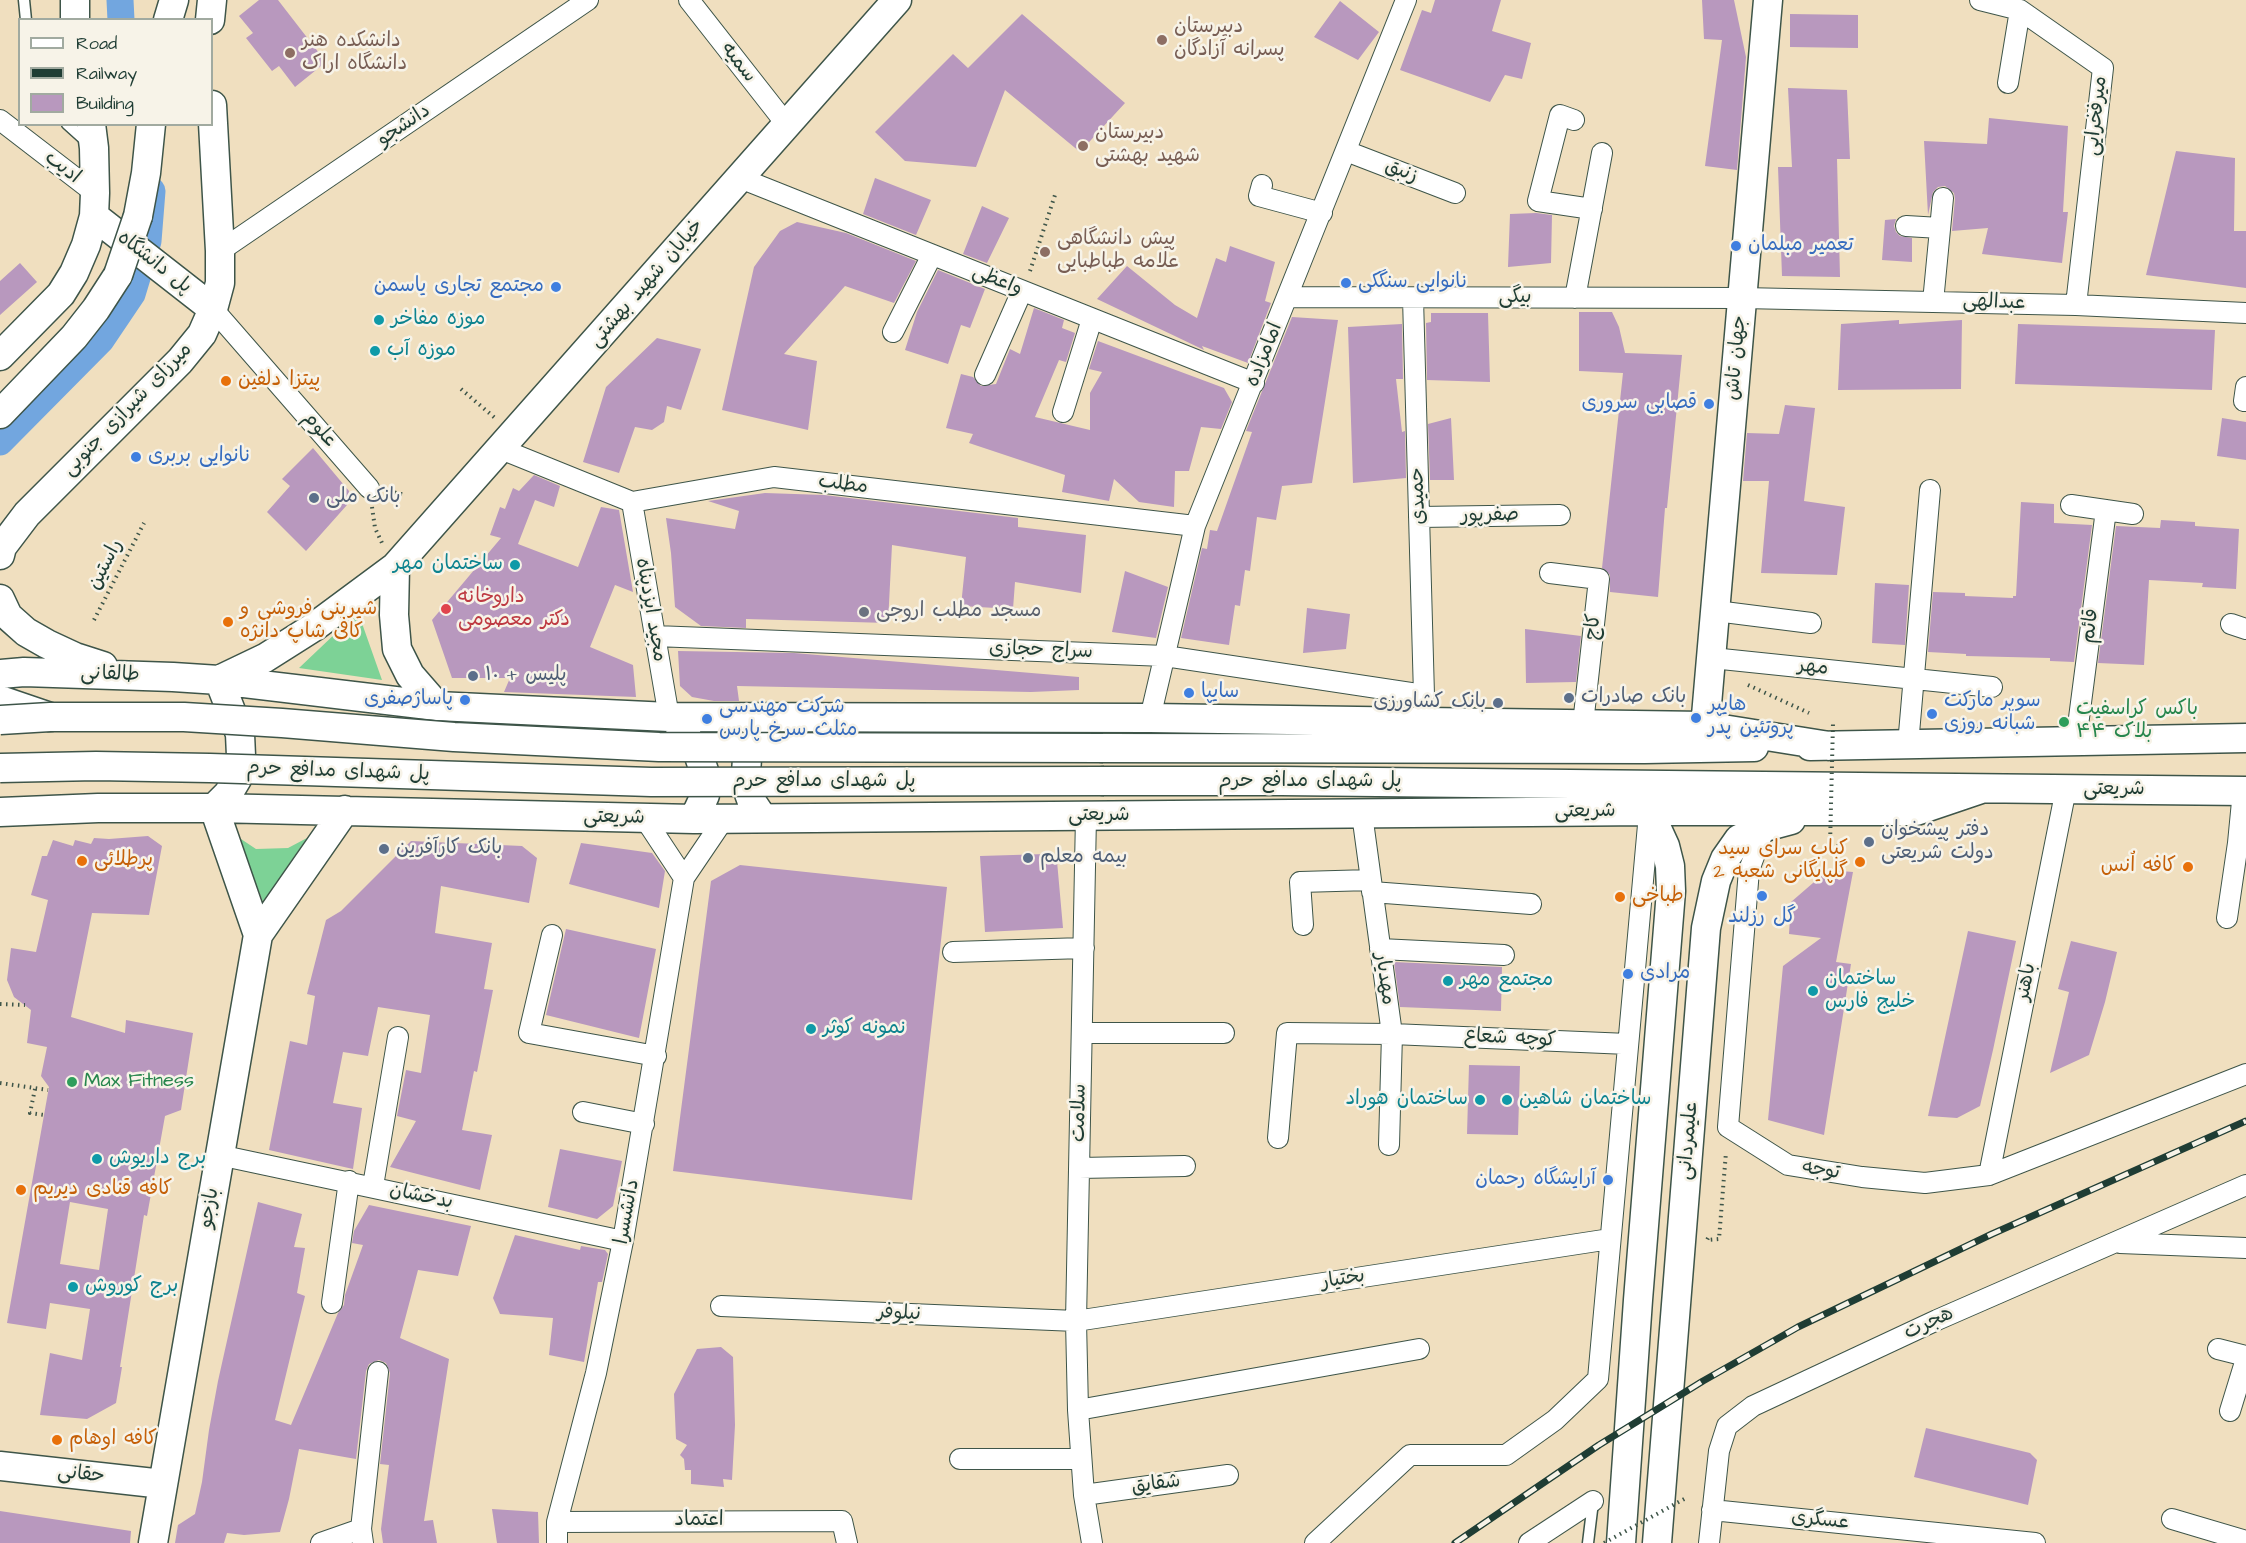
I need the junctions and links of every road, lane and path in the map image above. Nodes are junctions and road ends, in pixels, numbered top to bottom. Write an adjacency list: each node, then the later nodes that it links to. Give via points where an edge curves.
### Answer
1 (24, 0): 12 (lane)
2 (75, 0): 13 (main road)
3 (174, 0): 14 (main road)
4 (212, 0): 15 (main road)
5 (588, 0): 36 (street, دانشجو)
6 (689, 0): 20 (street, سمیه)
7 (897, 0): 20 (main road, خیابان شهید بهشتی)
8 (1406, 0): 24 (street, امامزاده)
9 (1768, 0): 43 (main road, جهان تاش)
10 (1980, 0): 11 (street, میرفخرایی)
11 (2020, 10): 16 (street); 45 (street, میرفخرایی, via 2103,68)
12 (26, 18)
13 (75, 18)
14 (169, 18)
15 (210, 18)
16 (2008, 83)
17 (0, 120): 31 (street, ادیب)
18 (1574, 120): 32 (street, via 1560,115 1538,201)
19 (213, 123): 36 (main road, میرزای شیرازی جنوبی)
20 (787, 125): 26 (main road, خیابان شهید بهشتی)
21 (72, 126): 23 (lane)
22 (151, 126): 57 (main road, bridge, via 138,216 118,275 74,338)
23 (93, 136): 31 (main road)
24 (1346, 151): 29 (street, زنبق); 33 (street, امامزاده)
25 (1602, 153): 32 (street)
26 (740, 178): 37 (street, واعظی); 58 (main road, خیابان شهید بهشتی)
27 (1262, 186): 33 (street, via 1259,196)
28 (1056, 192): 38 (path)
29 (1455, 193)
30 (1943, 198): 35 (street)
31 (94, 205): 46 (main road, پل دانشگاه); 50 (main road, via 86,244 62,294)
32 (1592, 209): 42 (street)
33 (1322, 213): 40 (street, امامزاده)
34 (1906, 226): 35 (street)
35 (1940, 228): 44 (street)
36 (220, 251): 46 (main road, میرزای شیرازی جنوبی, via 220,283)
37 (932, 255): 39 (street, واعظی); 49 (street)
38 (1032, 268)
39 (1022, 291): 48 (street, واعظی); 51 (street)
40 (1288, 297): 41 (street, بیگی); 52 (street, امامزاده)
41 (1413, 298): 42 (street, بیگی); 66 (street, حمیدی)
42 (1575, 298): 43 (street, بیگی)
43 (1742, 298): 44 (street, عبدالهی); 73 (main road, جهان تاش)
44 (1933, 302): 45 (street, عبدالهی)
45 (2076, 305): 47 (street, عبدالهی)
46 (213, 309): 59 (street, علوم); 69 (main road, میرزای شیرازی جنوبی, via 202,334 180,361 27,514)
47 (2246, 313)
48 (1092, 319): 52 (street, واعظی); 56 (street)
49 (893, 332)
50 (0, 356)
51 (985, 375)
52 (1254, 384): 68 (street, امامزاده)
53 (2246, 387): 55 (street)
54 (461, 389): 58 (path)
55 (2246, 401)
56 (1062, 412)
57 (0, 414)
58 (508, 442): 61 (street); 70 (main road, خیابان شهید بهشتی)
59 (369, 488): 70 (path, via 375,528)
60 (1930, 490): 81 (street)
61 (632, 502): 68 (street, مطلب, via 774,477); 76 (street, مجید ایزدپناه)
62 (2071, 505): 63 (street)
63 (2106, 510): 64 (street); 98 (street, قائم)
64 (2133, 514)
65 (1560, 515): 66 (street, صفرپور)
66 (1419, 517): 84 (street, حمیدی)
67 (144, 523): 74 (path, راستین)
68 (1195, 526): 77 (street, امامزاده)
69 (0, 555)
70 (395, 567): 82 (main road, خیابان شهید بهشتی, via 314,627 265,658); 86 (main road, via 397,649 410,675)
71 (1550, 573): 95 (street, کاج, via 1599,579)
72 (0, 599): 80 (main road, via 8,616 47,644)
73 (1716, 611): 75 (street); 78 (main road, جهان تاش)
74 (94, 620)
75 (1811, 623)
76 (655, 636): 77 (street, سراج حجازی); 89 (street, مجید ایزدپناه)
77 (1165, 656): 84 (street, سراج حجازی); 91 (street, امامزاده)
78 (1712, 658): 81 (street, مهر); 87 (path, via 1730,676); 94 (main road, جهان تاش)
79 (0, 674): 80 (main road, طالقانی)
80 (133, 675): 82 (main road, طالقانی)
81 (1914, 679): 83 (street, مهر); 99 (street)
82 (219, 680): 86 (main road); 105 (main road, via 240,734 241,756 237,779)
83 (1992, 687)
84 (1424, 695)
85 (0, 700): 88 (main road)
86 (437, 706): 89 (main road)
87 (1815, 715)
88 (50, 717): 93 (main road, پل شهدای مدافع حرم, bridge); 96 (main road, پل شهدای مدافع حرم, bridge, via 184,717 659,747 1645,749)
89 (669, 717): 90 (main road); 113 (main road, via 697,750 703,764 705,795)
90 (768, 717): 91 (main road); 111 (main road, via 753,742 746,773 747,788)
91 (1150, 717): 95 (main road)
92 (1824, 718): 96 (path)
93 (0, 720)
94 (1705, 723): 95 (main road); 96 (main road)
95 (1583, 724)
96 (1832, 730): 99 (main road); 116 (path, bridge, via 1830,846)
97 (2246, 738): 98 (main road)
98 (2076, 741): 99 (main road)
99 (1908, 745)
100 (0, 768): 104 (main road, پل شهدای مدافع حرم, bridge, via 199,768 651,782 1281,781)
101 (1981, 789): 102 (main road, شریعتی); 104 (main road, شریعتی); 107 (main road, شریعتی, via 1916,811)
102 (2066, 789): 103 (main road, شریعتی); 149 (street, باهنر)
103 (2244, 791): 120 (street)
104 (1648, 798): 107 (main road, شریعتی); 109 (main road, شریعتی); 134 (street); 190 (main road, علیمردانی, via 1670,866 1671,891)
105 (214, 808): 106 (main road, شریعتی); 108 (main road); 122 (main road, بازجو)
106 (345, 810): 112 (main road, شریعتی); 122 (main road)
107 (1828, 811): 115 (main road, علیمردانی)
108 (0, 812)
109 (1362, 814): 110 (main road, شریعتی); 118 (street, مهدیار)
110 (1086, 816): 111 (main road, شریعتی); 124 (street, سلامت)
111 (762, 818): 114 (main road, شریعتی)
112 (645, 819): 113 (main road, شریعتی); 117 (street)
113 (694, 819): 114 (main road, شریعتی)
114 (724, 819): 117 (street, دانشسرا)
115 (1765, 827): 143 (street, via 1749,870); 191 (main road, علیمردانی, via 1739,839 1725,859 1706,928)
116 (1842, 847)
117 (684, 878): 135 (street, دانشسرا)
118 (1372, 886): 119 (street); 121 (street, via 1299,882); 125 (street, مهدیار)
119 (1531, 904)
120 (2227, 918)
121 (1303, 925)
122 (258, 935): 146 (main road, بازجو)
123 (552, 935): 135 (street, via 529,1033)
124 (1084, 948): 126 (street); 130 (street, سلامت)
125 (1380, 949): 127 (street); 132 (street, مهدیار)
126 (953, 952)
127 (1504, 955)
128 (0, 1004): 129 (path)
129 (25, 1005)
130 (1082, 1033): 131 (street); 148 (street, سلامت)
131 (1224, 1033)
132 (1392, 1034): 134 (street, کوچه شعاع); 144 (street, کوچه شعاع, via 1287,1033); 145 (street, مهدیار)
133 (398, 1037): 152 (street)
134 (1628, 1044): 153 (street)
135 (656, 1056): 142 (street, دانشسرا)
136 (2246, 1074): 149 (street, توجه)
137 (0, 1083): 138 (path)
138 (35, 1089): 139 (path); 141 (path, via 30,1113)
139 (48, 1090)
140 (583, 1112): 142 (street)
141 (44, 1115)
142 (644, 1124): 154 (street, دانشسرا)
143 (1728, 1127): 149 (street, توجه, via 1788,1165 1925,1183); 155 (path, via 1719,1239)
144 (1278, 1138)
145 (1389, 1145)
146 (219, 1155): 150 (street, بدخشان); 171 (main road, بازجو)
147 (1185, 1166): 148 (street)
148 (1079, 1168): 160 (street, سلامت)
149 (1989, 1175)
150 (350, 1181): 152 (street, بدخشان); 158 (street)
151 (2246, 1185): 156 (street, هجرت)
152 (373, 1186): 154 (street, بدخشان)
153 (1610, 1239): 160 (street, بختیار); 186 (street, via 1598,1379 1555,1420 1506,1455 1410,1455)
154 (623, 1240): 177 (street, دانشسرا, via 596,1373)
155 (1707, 1240)
156 (2114, 1243): 157 (street); 175 (street, هجرت, via 1753,1406 1727,1426 1719,1451)
157 (2246, 1248)
158 (332, 1303)
159 (721, 1306): 160 (street, نیلوفر)
160 (1076, 1321): 165 (street, سلامت)
161 (1419, 1349): 165 (street)
162 (2218, 1349): 163 (street)
163 (2246, 1357): 166 (street)
164 (378, 1372): 178 (street)
165 (1078, 1410): 168 (street, سلامت)
166 (2230, 1411)
167 (960, 1459): 168 (street)
168 (1081, 1459): 172 (street, سلامت)
169 (0, 1466): 171 (main road, حقانی)
170 (1228, 1475): 172 (street, شقایق)
171 (163, 1484): 181 (main road, بازجو)
172 (1084, 1495): 185 (street, سلامت)
173 (1686, 1498): 189 (path, bridge)
174 (1593, 1501): 187 (street); 188 (lane)
175 (1712, 1509): 179 (street, عسگری); 192 (street, هجرت)
176 (2172, 1519): 180 (street)
177 (557, 1522): 183 (street, دانشسرا); 184 (street, اعتماد, via 842,1521)
178 (362, 1536): 182 (street)
179 (1938, 1538): 193 (street, عسگری)
180 (2246, 1541)
181 (153, 1543)
182 (321, 1543)
183 (557, 1543)
184 (847, 1543)
185 (1092, 1543)
186 (1316, 1543)
187 (1529, 1543)
188 (1588, 1543)
189 (1604, 1543)
190 (1621, 1543)
191 (1657, 1543)
192 (1709, 1543)
193 (2035, 1543)

